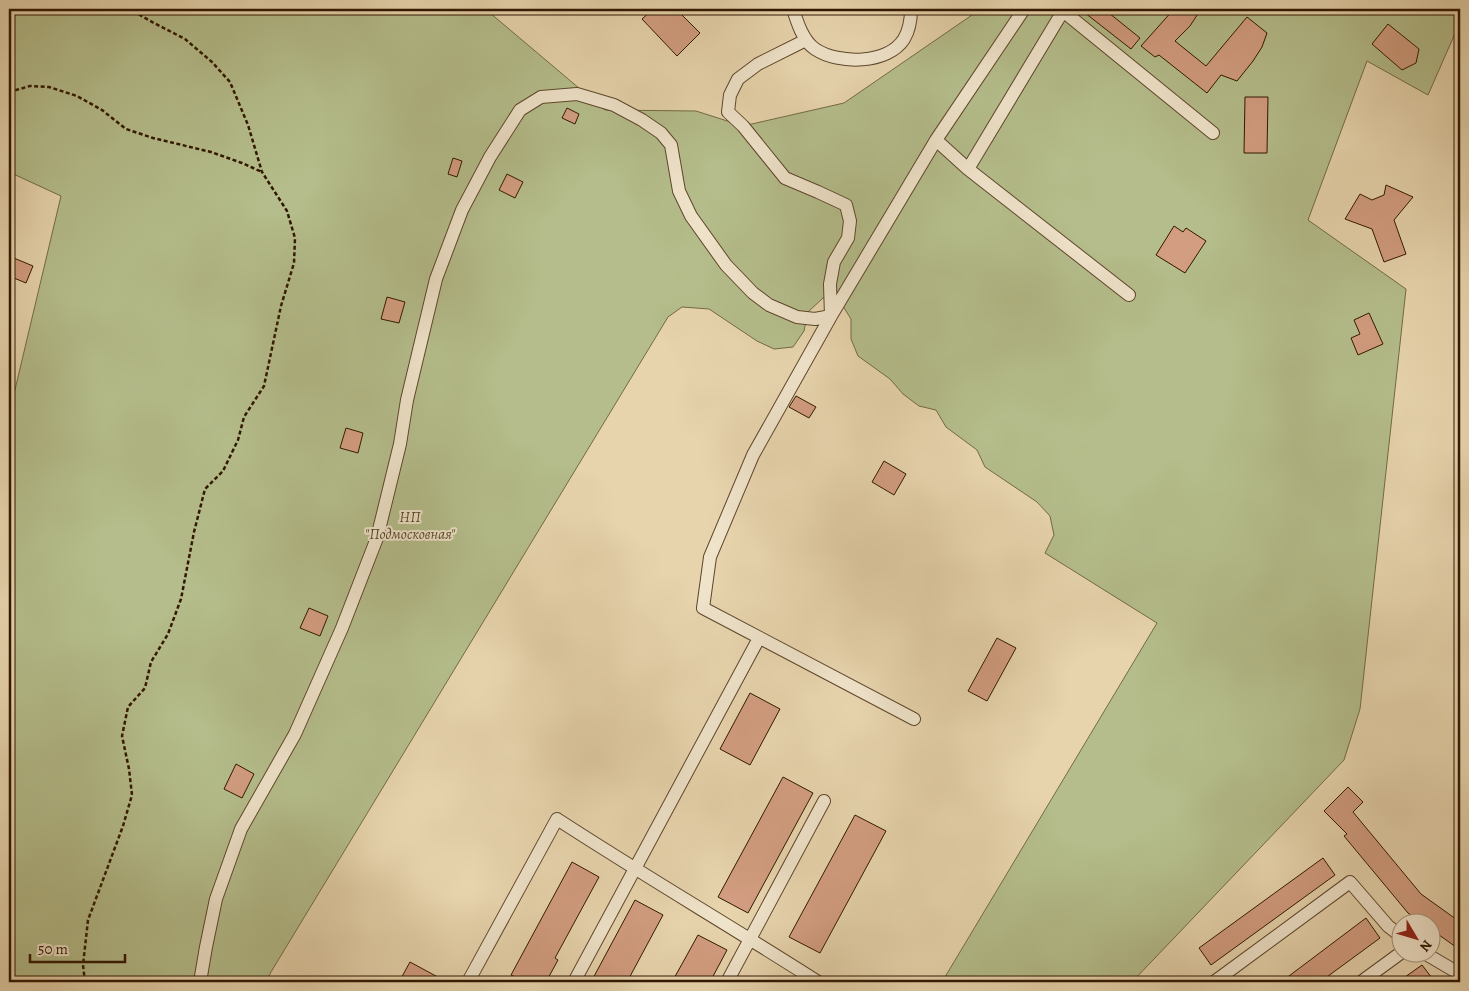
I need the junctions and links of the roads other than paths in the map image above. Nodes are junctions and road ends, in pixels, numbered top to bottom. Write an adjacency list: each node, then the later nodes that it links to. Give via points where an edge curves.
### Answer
1 (793, 9): 4 (street)
2 (912, 9): 4 (street, via 911,25 904,39 897,48 877,57 837,58 815,49)
3 (1024, 9): 6 (street)
4 (806, 40): 9 (street, via 758,64 738,79 730,95 728,112 785,178 846,205 850,221 848,238 834,262 830,284)
5 (1213, 134): 7 (street, via 1063,11)
6 (936, 140): 7 (street); 9 (street)
7 (968, 169): 8 (street)
8 (1129, 294)
9 (831, 316): 10 (street, via 753,455 710,557 703,608); 19 (street, via 797,317 769,305 726,265 691,216 679,191 671,145 661,132 614,105 577,94 541,97 520,110 462,210 436,279 376,538 342,628 295,734 241,829 216,899)
10 (759, 638): 11 (street); 13 (street)
11 (914, 719)
12 (824, 801): 15 (street)
13 (635, 869): 15 (street); 20 (street, via 557,819); 21 (street)
14 (1392, 929): 24 (street, via 1350,882)
15 (750, 939): 22 (street); 23 (street)
16 (1392, 959): 25 (street)
17 (1442, 963): 18 (street)
18 (1460, 974)
19 (200, 982)
20 (468, 982)
21 (574, 982)
22 (727, 982)
23 (818, 982)
24 (1214, 982)
25 (1361, 982)

